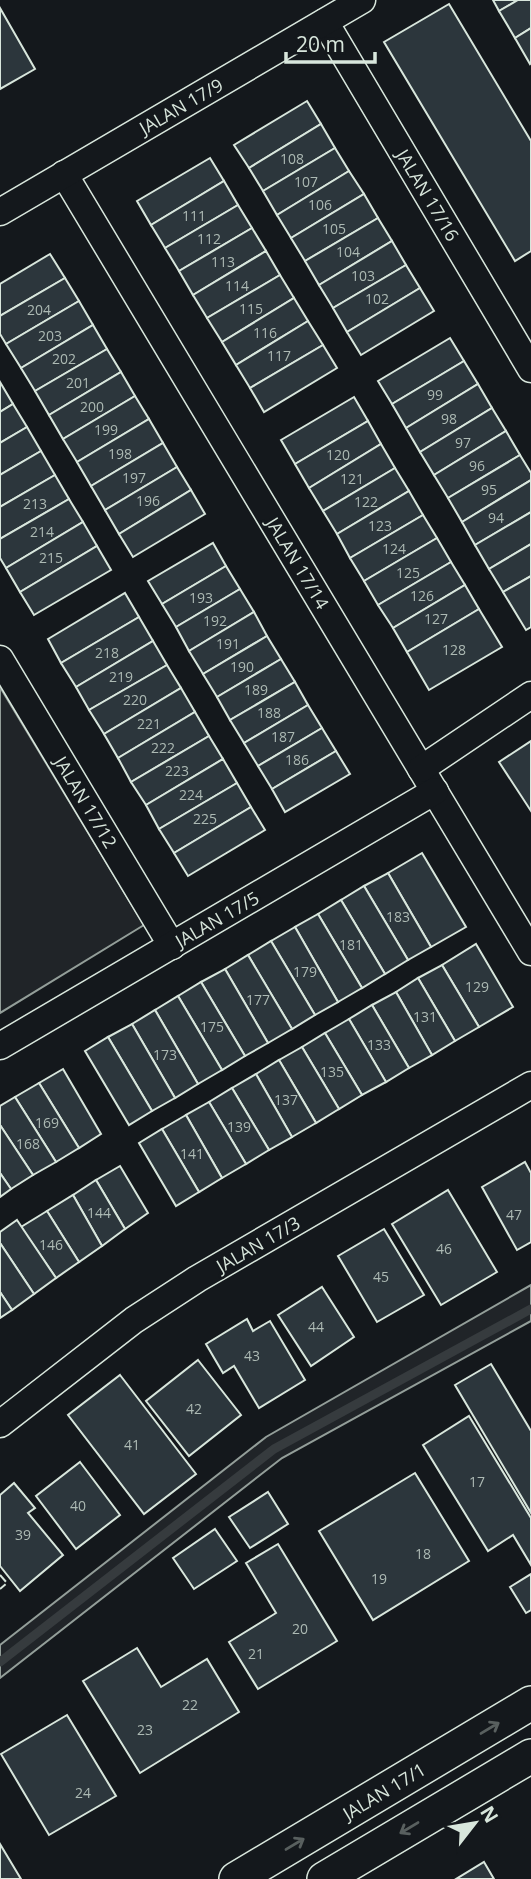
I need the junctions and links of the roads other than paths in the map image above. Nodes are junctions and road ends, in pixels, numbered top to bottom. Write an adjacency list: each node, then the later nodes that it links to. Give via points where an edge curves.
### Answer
1 (362, 0): 2 (street, JALAN 17/9)
2 (325, 22): 3 (street, JALAN 17/9); 5 (street, JALAN 17/16)
3 (64, 174): 4 (street, JALAN 17/9); 8 (street, JALAN 17/14)
4 (0, 212)
5 (531, 369)
6 (0, 659): 10 (street, JALAN 17/12)
7 (531, 695): 8 (street)
8 (421, 769): 9 (street, JALAN 17/14)
9 (435, 791): 10 (street, JALAN 17/5); 11 (street, JALAN 17/14)
10 (172, 946): 12 (street, JALAN 17/5)
11 (531, 952)
12 (0, 1046)
13 (531, 1085): 14 (street, JALAN 17/3, via 198,1279 134,1320)
14 (0, 1424)
15 (531, 1703): 17 (street, JALAN 17/1, one-way to 15)
16 (531, 1756): 18 (street, one-way to 18)
17 (236, 1879)
18 (324, 1879)

